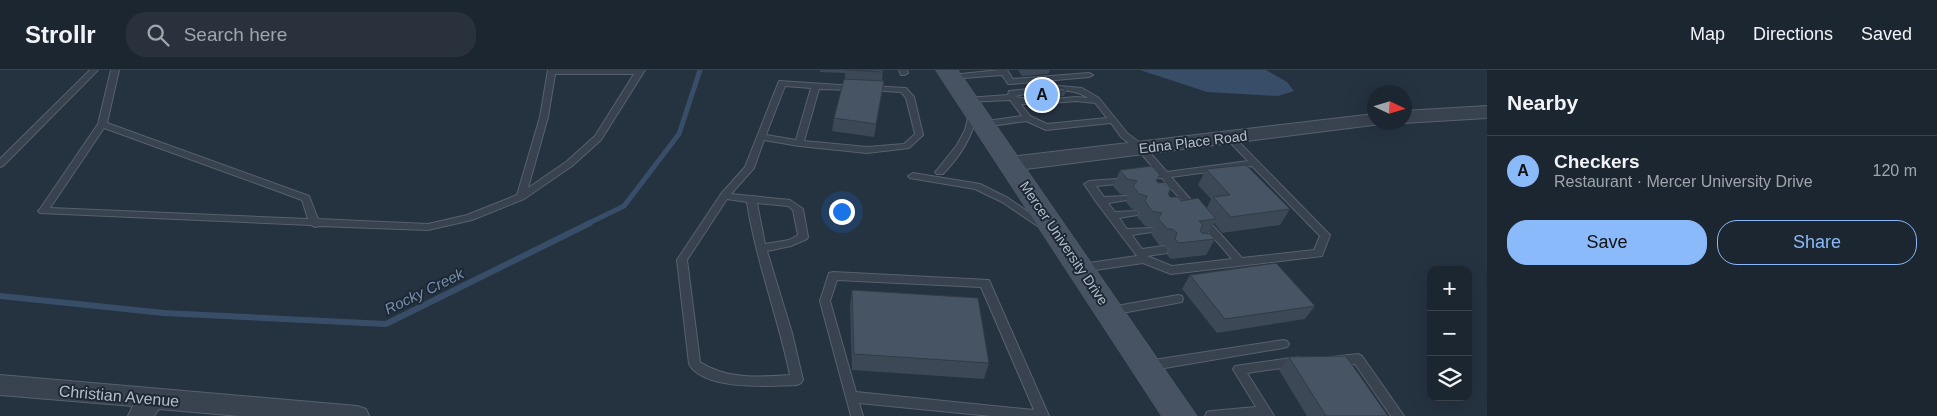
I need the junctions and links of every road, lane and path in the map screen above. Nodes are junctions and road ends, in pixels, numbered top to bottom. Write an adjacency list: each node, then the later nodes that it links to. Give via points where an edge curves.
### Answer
1 (94, 70): 22 (lane)
2 (115, 70): 16 (lane)
3 (552, 71): 4 (lane); 30 (lane, via 544,117)
4 (641, 71): 30 (lane, via 598,138 569,164)
5 (949, 74): 6 (lane, via 1004,72 1011,82); 10 (main road, Mercer University Drive)
6 (1089, 75)
7 (816, 86): 17 (lane, via 782,83); 19 (lane); 19 (lane, via 903,90 910,97 919,135 906,146 868,150)
8 (1012, 97): 9 (lane, via 1018,102 1076,99); 9 (lane, via 1012,93 1068,87 1083,90); 10 (lane); 13 (lane)
9 (1100, 102): 14 (lane)
10 (974, 111): 13 (lane); 23 (main road, Mercer University Drive); 24 (lane, via 964,142)
11 (1487, 112): 12 (street)
12 (1412, 117)
13 (1027, 118): 14 (lane, via 1046,127)
14 (1113, 120): 20 (lane, via 1124,135)
15 (1367, 121): 18 (street, Edna Place Road)
16 (102, 124): 38 (lane, via 306,198); 38 (lane, via 43,210)
17 (761, 137): 19 (lane); 29 (lane, via 749,168)
18 (1230, 138): 20 (street, Edna Place Road); 21 (lane)
19 (799, 143)
20 (1141, 148): 23 (street, Edna Place Road); 25 (lane)
21 (1255, 163): 25 (lane); 47 (lane, via 1325,235 1318,253)
22 (0, 164)
23 (1010, 164): 42 (main road, Mercer University Drive)
24 (940, 172)
25 (1164, 175): 27 (lane); 33 (lane, via 1089,184)
26 (913, 176): 42 (lane, via 977,186 1006,200)
27 (1179, 191): 28 (lane); 34 (lane)
28 (1163, 194)
29 (724, 196): 32 (lane); 44 (lane, via 682,260 695,364 717,378 761,382 797,380)
30 (521, 197): 38 (lane, via 469,218 428,228)
31 (1124, 198): 33 (lane)
32 (752, 200): 44 (lane); 44 (lane, via 790,202 798,209 803,238 792,244)
33 (1100, 200): 37 (lane)
34 (1192, 206): 35 (lane); 41 (lane)
35 (1175, 208)
36 (1134, 213): 37 (lane)
37 (1112, 216): 40 (lane)
38 (315, 224)
39 (1148, 230): 40 (lane)
40 (1124, 233): 46 (lane)
41 (1222, 241): 43 (lane); 47 (lane)
42 (1064, 242): 48 (main road, Mercer University Drive)
43 (1206, 243)
44 (761, 248)
45 (1163, 250): 46 (lane)
46 (1142, 256): 47 (lane, via 1171,270); 48 (lane)
47 (1240, 262)
48 (1082, 268): 50 (main road, Mercer University Drive)
49 (1178, 299): 50 (lane)
50 (1110, 311): 52 (main road, Mercer University Drive)
51 (1283, 344): 52 (lane)
52 (1146, 366): 60 (main road, Mercer University Drive)
53 (0, 386): 55 (street, Christian Avenue)
54 (852, 397): 58 (lane); 59 (lane); 59 (lane, via 825,301 833,276 985,283)
55 (146, 407): 57 (street, Christian Avenue)
56 (1266, 414): 61 (lane); 62 (lane, via 1239,370 1274,364 1358,359)
57 (357, 416)
58 (857, 416)
59 (1043, 416)
60 (1180, 416)
61 (1211, 416)
62 (1398, 416)

